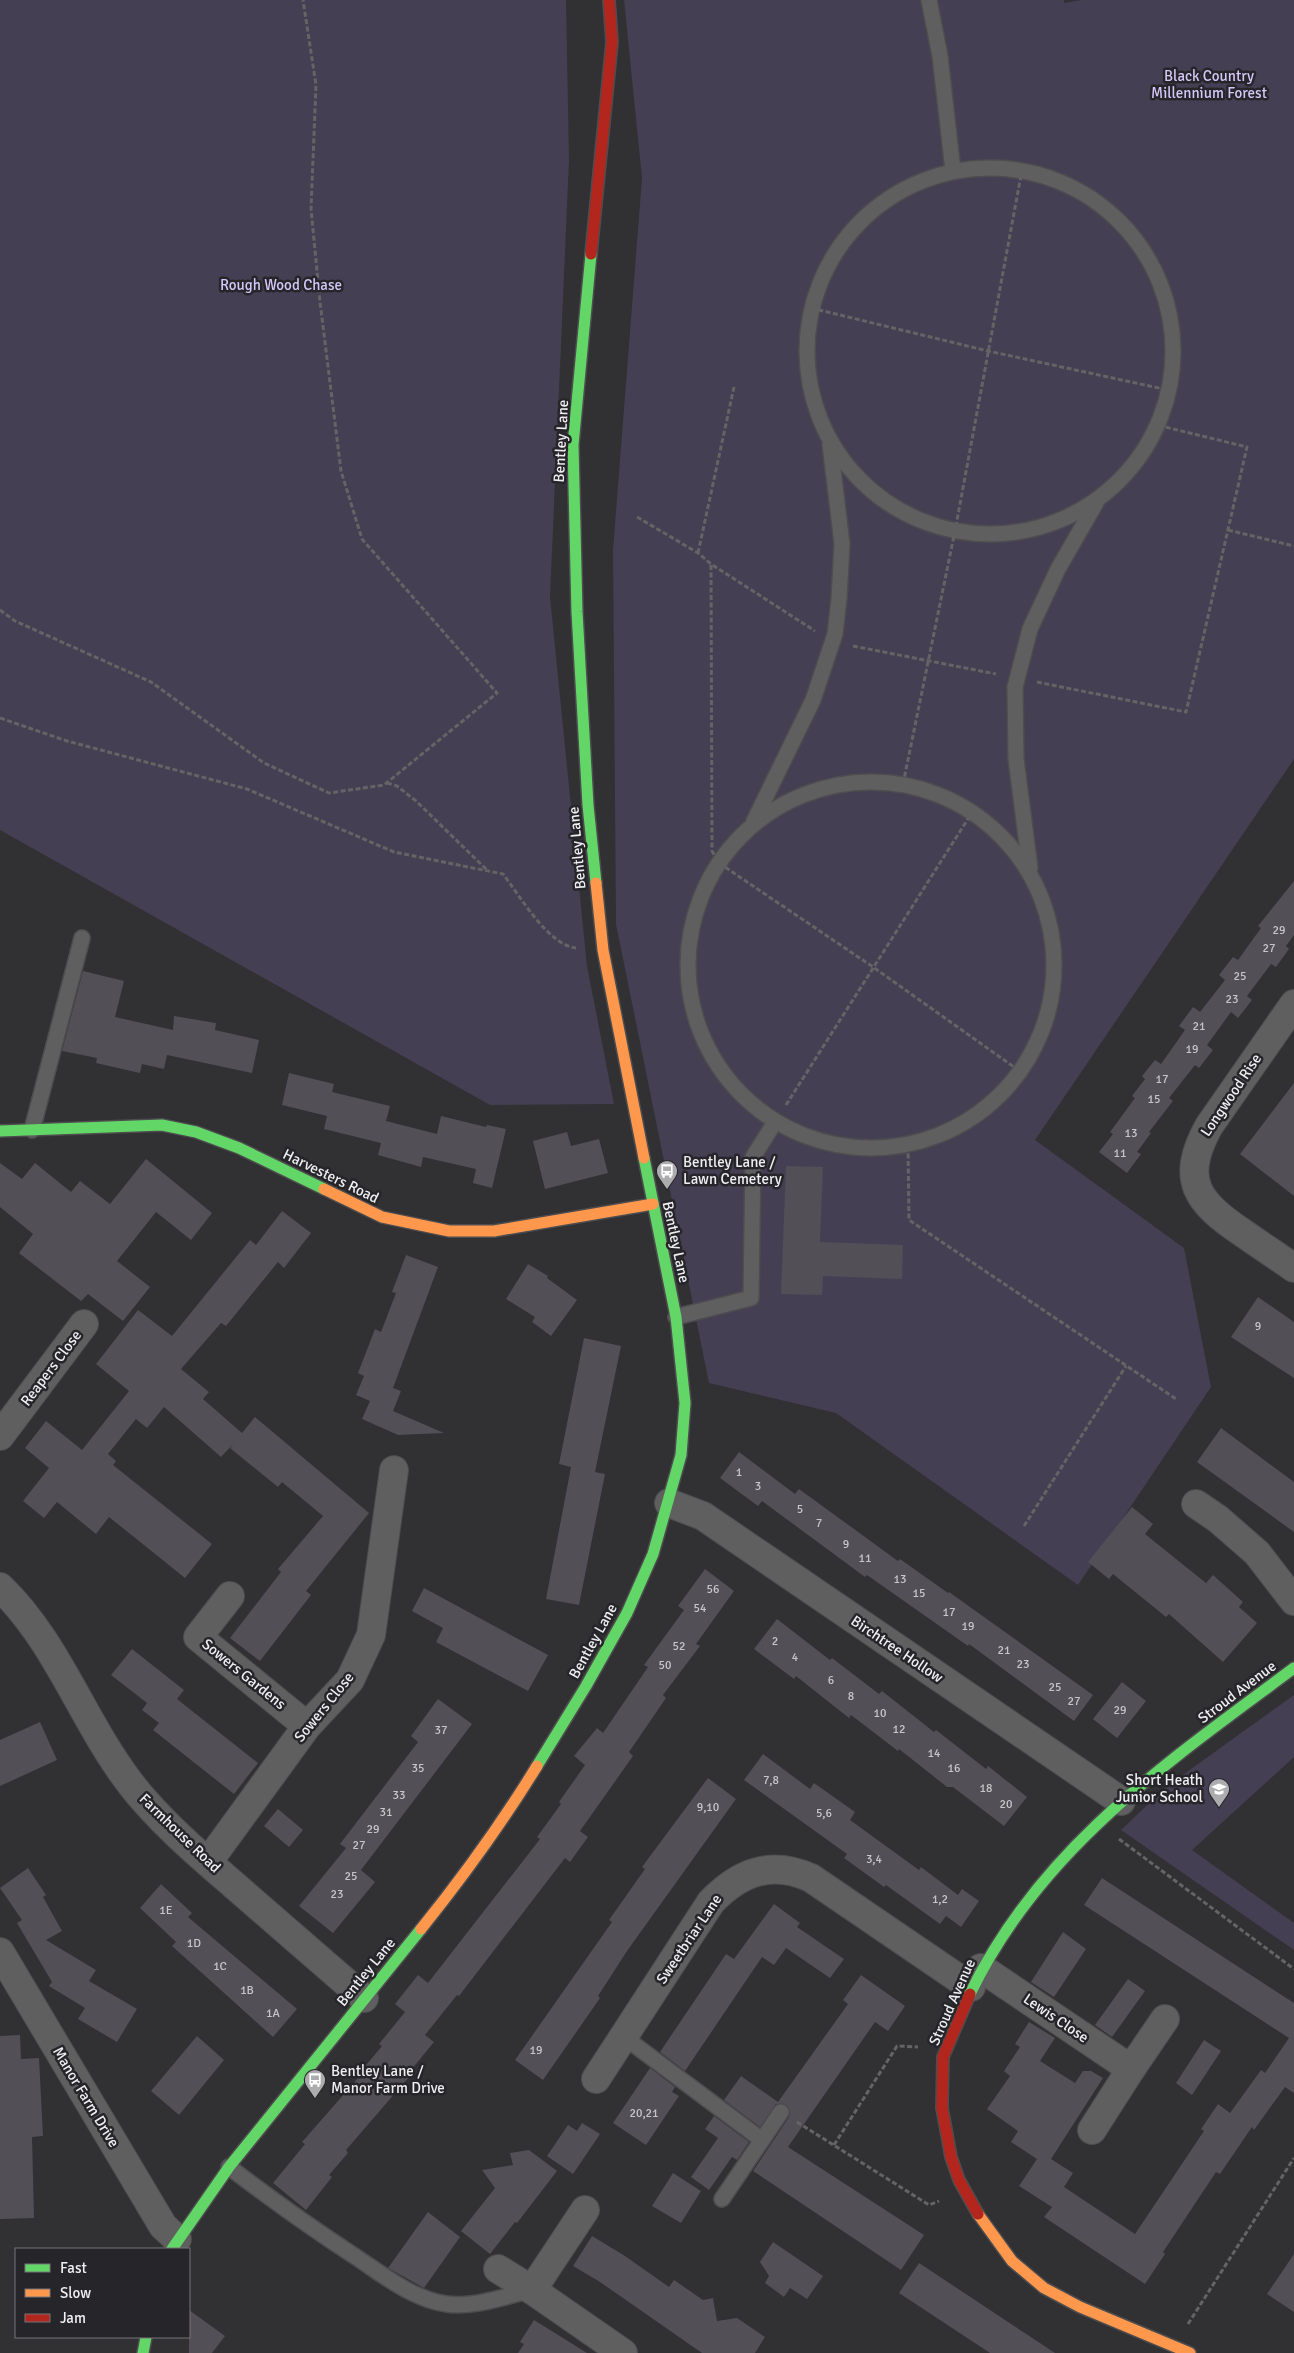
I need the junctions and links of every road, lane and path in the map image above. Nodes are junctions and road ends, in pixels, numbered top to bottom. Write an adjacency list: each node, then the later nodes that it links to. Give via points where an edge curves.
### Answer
1 (303, 0): 19 (path, via 316,85 311,209 341,471 362,539 497,693)
2 (609, 0): 27 (street, Bentley Lane, via 612,42 574,445 574,530 588,805)
3 (929, 0): 5 (lane, via 940,56)
4 (1022, 170): 5 (lane, via 976,168); 7 (path); 9 (lane, via 1066,184 1105,208 1137,241 1160,281 1172,326 1172,372)
5 (953, 171): 6 (lane, via 931,177 889,197 854,227 827,265)
6 (811, 308): 7 (path); 10 (lane, via 806,354 812,400)
7 (988, 351): 9 (path); 13 (path)
8 (734, 387): 15 (path)
9 (1168, 390): 11 (lane, via 1162,417 1140,458 1109,492)
10 (830, 442): 13 (lane, via 857,480 894,508 935,528); 22 (lane, via 842,544 835,634 813,700)
11 (1098, 499): 13 (lane, via 1070,517 1027,532 980,536); 25 (lane, via 1058,569 1030,629 1015,686 1016,758)
12 (1228, 530): 14 (path)
13 (955, 531): 20 (path)
14 (1294, 546)
15 (698, 553)
16 (711, 564): 23 (path, via 712,851)
17 (0, 610): 19 (path, via 15,621 152,682 264,763 329,793)
18 (0, 718): 24 (path, via 67,741 247,789 394,852)
19 (386, 783): 24 (path, via 398,786 416,801)
20 (903, 784): 21 (lane, via 947,798); 22 (lane, via 857,781 812,791 770,811)
21 (973, 811): 25 (lane, via 1018,855); 28 (path)
22 (750, 829): 23 (lane, via 736,841)
23 (720, 863): 28 (path); 31 (lane, via 709,879 692,922 687,968 694,1013 711,1056 739,1093)
24 (488, 871): 27 (path, via 503,874 551,936 566,947)
25 (1031, 877): 30 (lane, via 1041,895 1053,940 1054,986 1043,1031)
26 (82, 938): 32 (lane)
27 (603, 950): 35 (street, Bentley Lane)
28 (873, 967): 30 (path); 31 (path)
29 (1294, 1004): 36 (street, Longwood Rise, via 1209,1126 1199,1143 1194,1163 1196,1183 1204,1203)
30 (1021, 1072): 34 (lane, via 990,1106 952,1131)
31 (774, 1122): 34 (lane, via 817,1141 862,1149); 37 (lane, via 753,1157 751,1298)
32 (32, 1130): 33 (street, Harvesters Road); 35 (street, Harvesters Road, via 162,1125 196,1132 239,1148 382,1217 449,1231 494,1231)
33 (0, 1131)
34 (908, 1146): 39 (path, via 908,1220)
35 (653, 1204): 37 (street, Bentley Lane)
36 (1294, 1268)
37 (676, 1317): 43 (street, Bentley Lane, via 685,1403 681,1455)
38 (84, 1324): 41 (street, Reapers Close)
39 (1126, 1366): 40 (path); 45 (path)
40 (1176, 1399)
41 (0, 1436)
42 (394, 1470): 50 (street, Sowers Close, via 371,1635 350,1680)
43 (669, 1503): 51 (street, Birchtree Hollow, via 703,1516); 57 (street, Bentley Lane, via 653,1554 627,1613 516,1800 456,1885)
44 (1196, 1504): 48 (street, via 1257,1553)
45 (1024, 1526)
46 (0, 1587): 53 (street, Farmhouse Road, via 15,1601 50,1652 108,1752 144,1800)
47 (230, 1596): 50 (street, Sowers Gardens, via 198,1637)
48 (1294, 1601)
49 (1294, 1668): 51 (street, Stroud Avenue)
50 (307, 1726): 53 (street, Sowers Close)
51 (1121, 1801): 52 (street, Stroud Avenue)
52 (1096, 1822): 55 (path); 56 (street, Stroud Avenue, via 1042,1880)
53 (208, 1862): 57 (street, Farmhouse Road)
54 (0, 1952): 72 (street, Manor Farm Drive)
55 (1294, 1969)
56 (976, 1978): 59 (street, Sweetbriar Lane, via 811,1878 796,1871 760,1871 742,1876 711,1902); 60 (street, Stroud Avenue); 61 (street, Lewis Close)
57 (364, 1998): 68 (street, Bentley Lane)
58 (1165, 2019): 61 (street)
59 (624, 2037): 62 (street, Sweetbriar Lane); 65 (lane)
60 (947, 2049): 66 (path, via 897,2046); 69 (street, Stroud Avenue, via 942,2063 941,2114 945,2139)
61 (1131, 2068): 64 (street)
62 (596, 2079)
63 (781, 2112): 65 (lane); 66 (path)
64 (1092, 2130)
65 (762, 2140): 70 (lane)
66 (834, 2146): 69 (path, via 928,2205)
67 (1294, 2158): 76 (path)
68 (229, 2167): 72 (street, Bentley Lane); 74 (lane, via 281,2208 419,2296 448,2305 473,2304)
69 (963, 2193): 76 (street, Stroud Avenue, via 1020,2270 1059,2298)
70 (722, 2199)
71 (585, 2210): 74 (street)
72 (174, 2244)
73 (498, 2269): 74 (street)
74 (532, 2290): 78 (street)
75 (146, 2338): 77 (street)
76 (1174, 2346): 79 (street, Stroud Avenue)
77 (143, 2353)
78 (623, 2353)
79 (1190, 2353)

